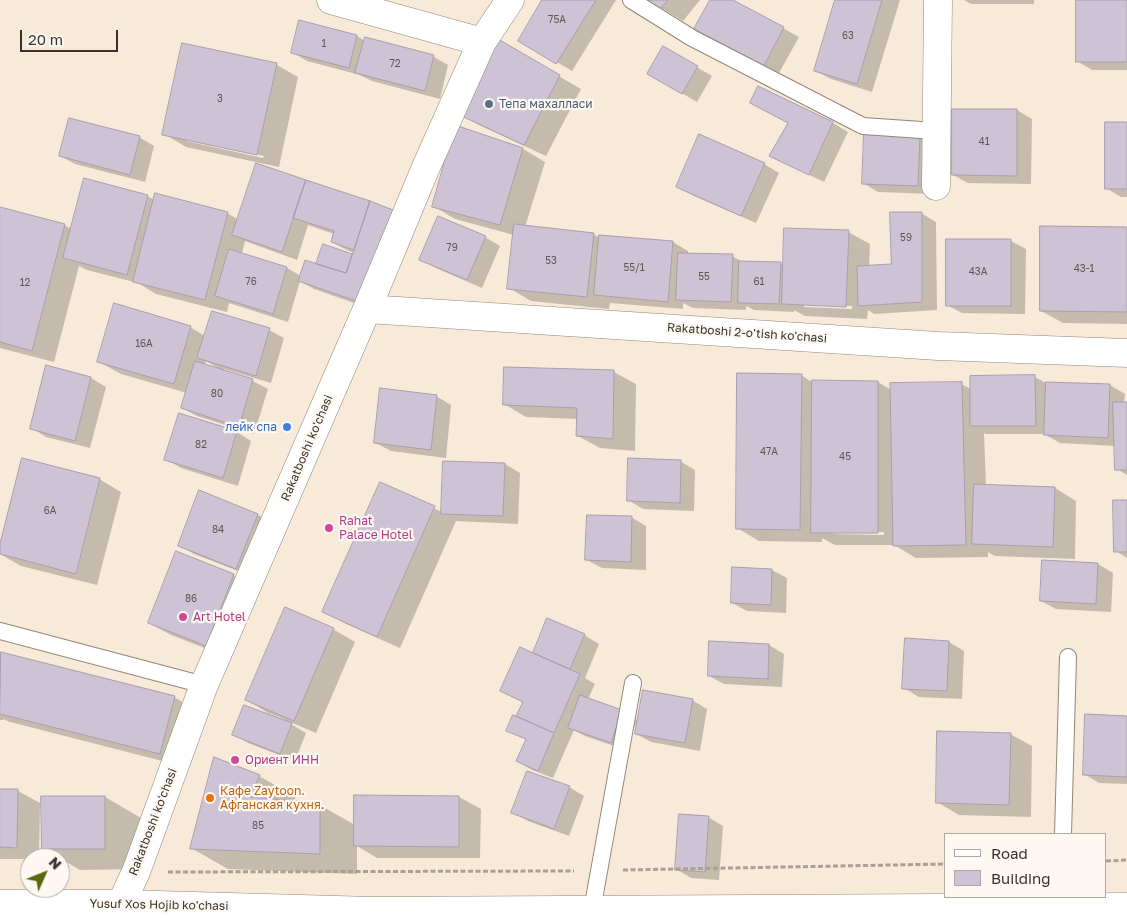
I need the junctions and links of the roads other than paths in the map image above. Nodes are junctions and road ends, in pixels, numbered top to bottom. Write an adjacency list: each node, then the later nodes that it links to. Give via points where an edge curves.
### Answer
1 (331, 0): 5 (street)
2 (510, 0): 5 (street, Rakatboshi ko'chasi)
3 (631, 0): 6 (lane, via 692,38 863,126)
4 (938, 0): 6 (street)
5 (482, 42): 8 (street, Rakatboshi ko'chasi)
6 (936, 131): 7 (street)
7 (936, 186)
8 (367, 309): 9 (street, Rakatboshi 2-o'tish ko'chasi, via 938,346); 13 (street, Rakatboshi ko'chasi)
9 (1127, 353)
10 (0, 631): 13 (lane)
11 (1068, 657): 14 (lane)
12 (633, 683): 19 (lane)
13 (204, 685): 16 (street, Rakatboshi ko'chasi, via 136,872)
14 (1063, 833)
15 (0, 904): 16 (street, Yusuf Xos Hojib ko'chasi)
16 (121, 904): 19 (street, Yusuf Xos Hojib ko'chasi, via 373,911)
17 (1127, 906): 18 (street, Yusuf Xos Hojib ko'chasi)
18 (1061, 907): 20 (street, Yusuf Xos Hojib ko'chasi)
19 (592, 910): 20 (street, Yusuf Xos Hojib ko'chasi)
20 (636, 913)

